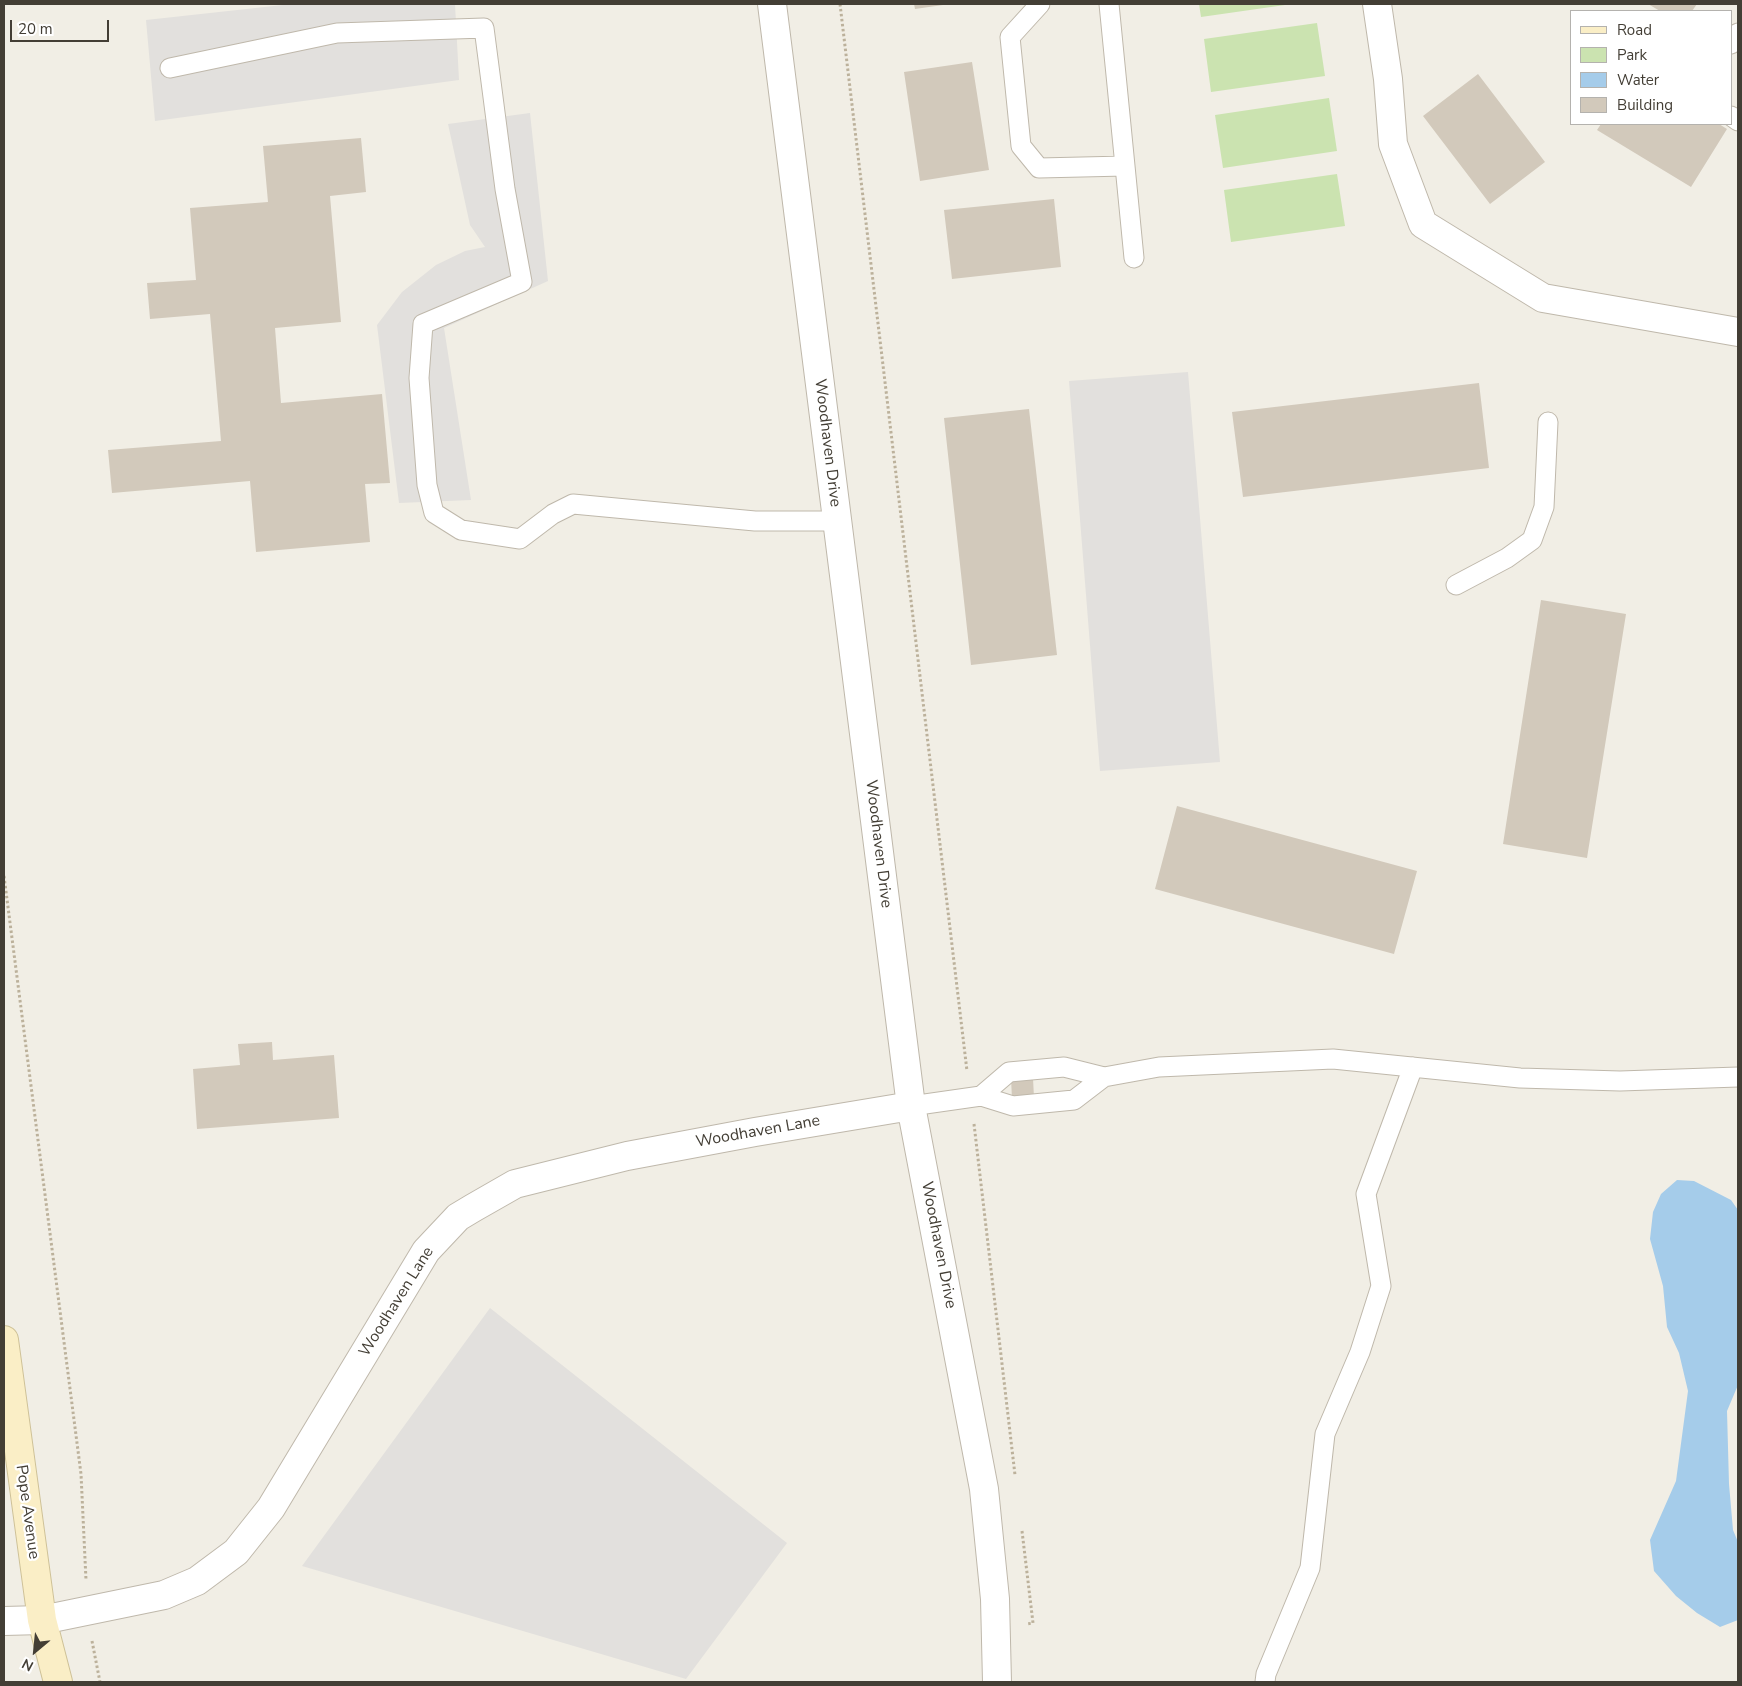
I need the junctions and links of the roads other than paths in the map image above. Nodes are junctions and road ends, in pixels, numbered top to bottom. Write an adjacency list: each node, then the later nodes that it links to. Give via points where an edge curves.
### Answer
1 (772, 4): 10 (street, Woodhaven Drive)
2 (1040, 4): 6 (lane, via 1010,36 1020,146 1039,168)
3 (1110, 4): 6 (lane)
4 (1377, 4): 8 (street, via 1393,144 1423,224 1542,298)
5 (170, 68): 10 (lane, via 337,33 484,28 505,188 522,282 423,324 419,378 426,485 434,513 461,530 520,539 553,514 573,504 755,521)
6 (1125, 166): 7 (lane)
7 (1134, 258)
8 (1738, 332)
9 (1548, 422): 11 (lane, via 1544,507 1532,540 1507,558)
10 (837, 521): 16 (street, Woodhaven Drive)
11 (1456, 585)
12 (1413, 1067): 13 (lane, via 1333,1059 1159,1068); 14 (lane, via 1520,1078 1620,1081); 22 (lane, via 1366,1194 1381,1286 1360,1352 1325,1434 1310,1568)
13 (1104, 1077): 15 (lane, via 1074,1100 1013,1106); 15 (lane, via 1064,1067 1008,1072)
14 (1738, 1077)
15 (976, 1097): 16 (lane)
16 (911, 1106): 18 (street, Woodhaven Lane, via 627,1156 515,1184 458,1217 426,1251 271,1508 236,1552 197,1581 164,1595); 21 (street, Woodhaven Drive, via 984,1489 995,1599)
17 (4, 1340): 18 (main road, Pope Avenue)
18 (42, 1620): 19 (street, Woodhaven Lane); 20 (main road, Pope Avenue)
19 (4, 1621)
20 (58, 1682)
21 (997, 1682)
22 (1265, 1682)

